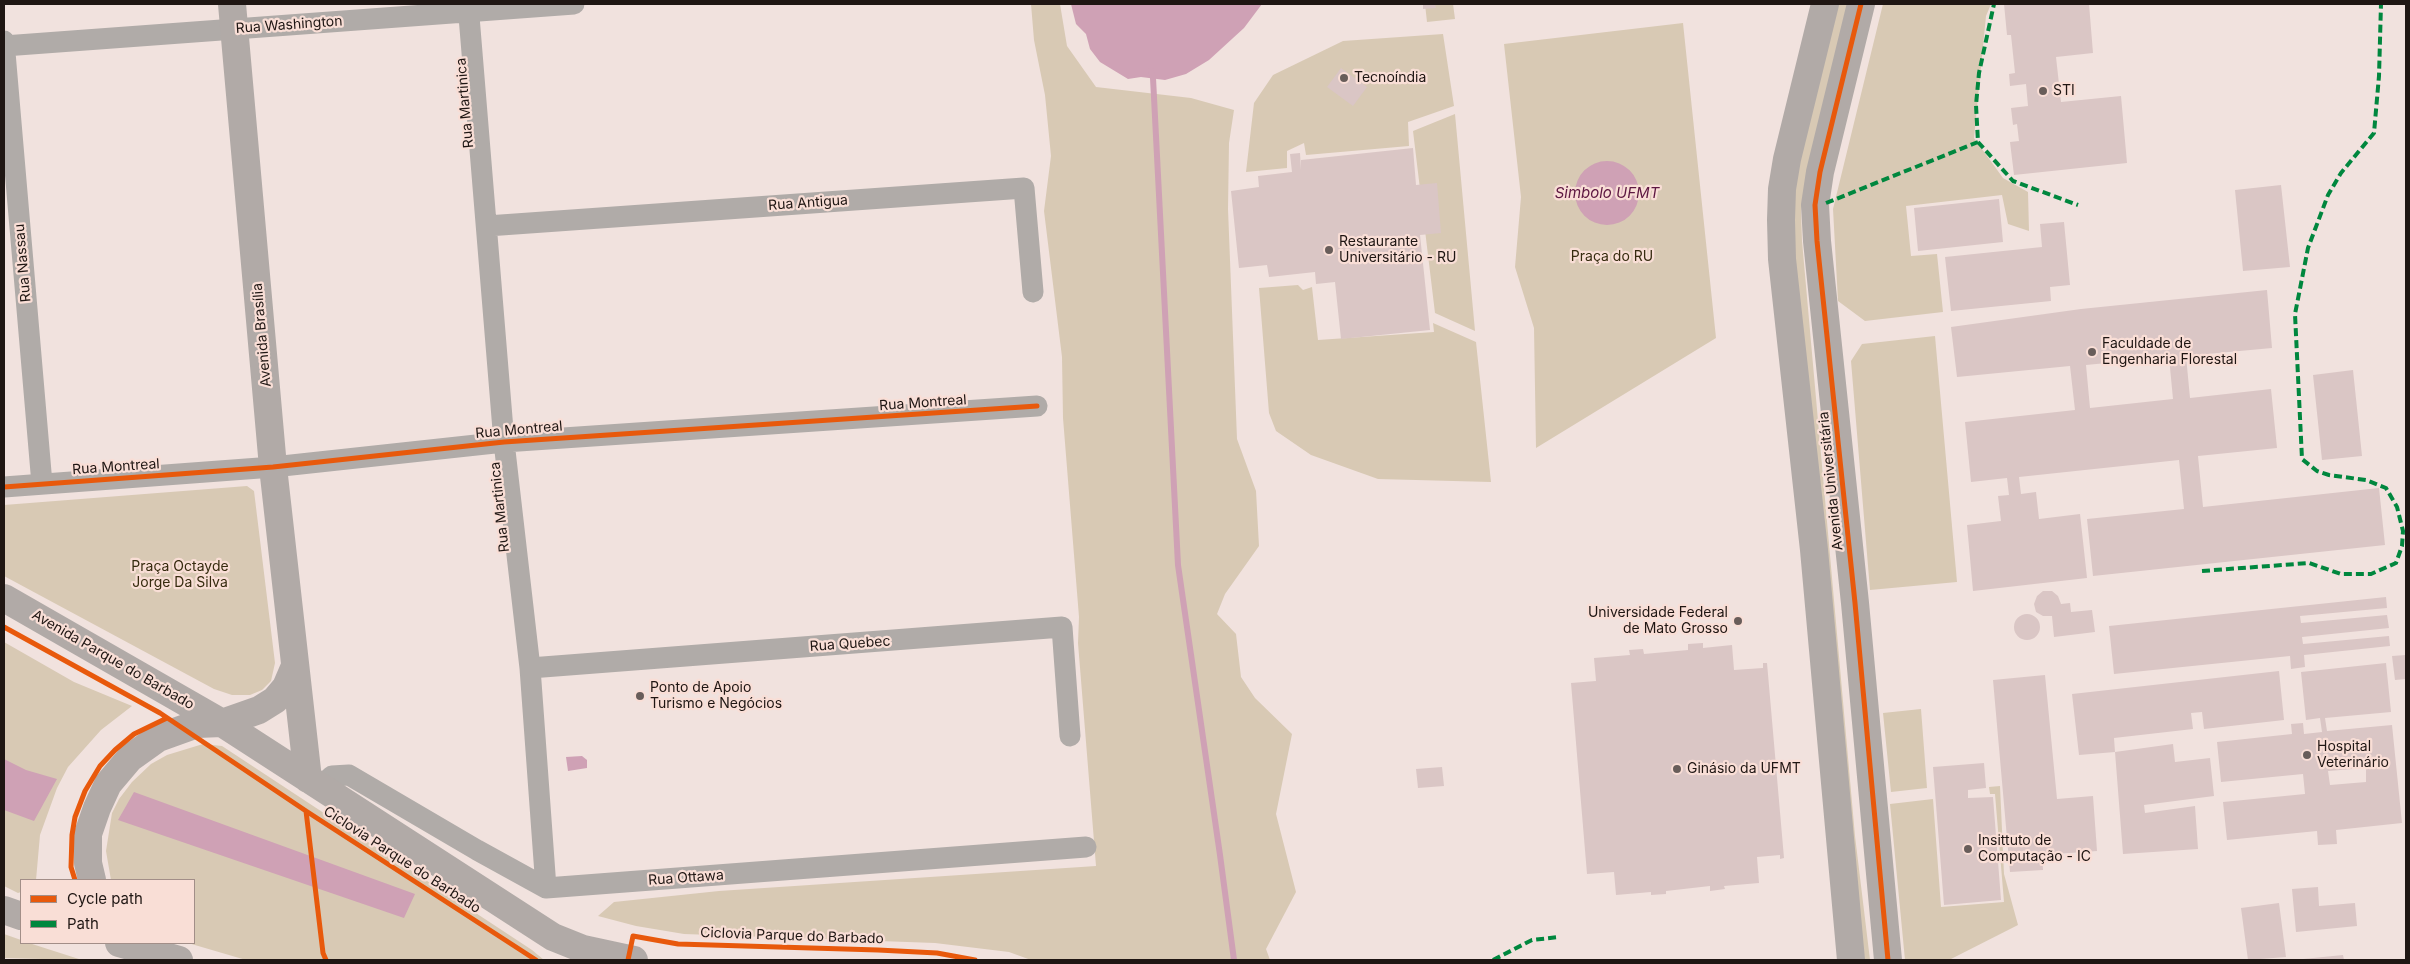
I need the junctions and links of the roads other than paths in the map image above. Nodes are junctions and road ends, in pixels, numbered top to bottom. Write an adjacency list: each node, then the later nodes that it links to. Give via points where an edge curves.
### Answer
1 (574, 4): 4 (street, Rua Washington)
2 (1825, 4): 31 (street, Avenida Universitária, via 1787,159 1782,189 1782,259)
3 (1861, 4): 32 (street, Avenida Universitária, via 1820,172 1816,214)
4 (468, 8): 5 (street, Rua Washington); 8 (street, Rua Martinica)
5 (233, 16): 7 (street, Rua Washington); 12 (street, Avenida Brasília)
6 (4, 41): 7 (street, Rua Nassau)
7 (4, 46): 13 (street, Rua Nassau)
8 (487, 226): 9 (street, Rua Antigua, via 1024,188); 11 (street, Rua Martinica)
9 (1033, 292)
10 (1037, 406): 11 (street, Rua Montreal)
11 (504, 442): 12 (street, Rua Montreal); 17 (street, Rua Martinica)
12 (273, 466): 13 (street, Rua Montreal); 16 (street, Avenida Brasília)
13 (42, 484): 14 (street, Rua Montreal)
14 (4, 487)
15 (4, 598): 18 (street, Avenida Parque do Barbado)
16 (295, 666): 18 (street, via 286,687 275,700 259,710); 20 (street, Avenida Brasília)
17 (530, 668): 19 (street, Rua Quebec, via 1062,628); 23 (street, Rua Martinica)
18 (209, 724): 20 (street, Avenida Parque do Barbado); 22 (street, via 158,738 130,758 108,784 88,834)
19 (1070, 736)
20 (314, 783): 23 (street, via 332,776 349,775); 26 (street, Avenida Parque do Barbado)
21 (1086, 847): 23 (street, Rua Ottawa)
22 (92, 879)
23 (546, 888)
24 (4, 910): 25 (street)
25 (20, 916)
26 (553, 938): 29 (street); 30 (street, Avenida Parque do Barbado, via 583,949)
27 (128, 944): 28 (street)
28 (179, 960)
29 (569, 960)
30 (634, 960)
31 (1851, 960)
32 (1888, 960)

